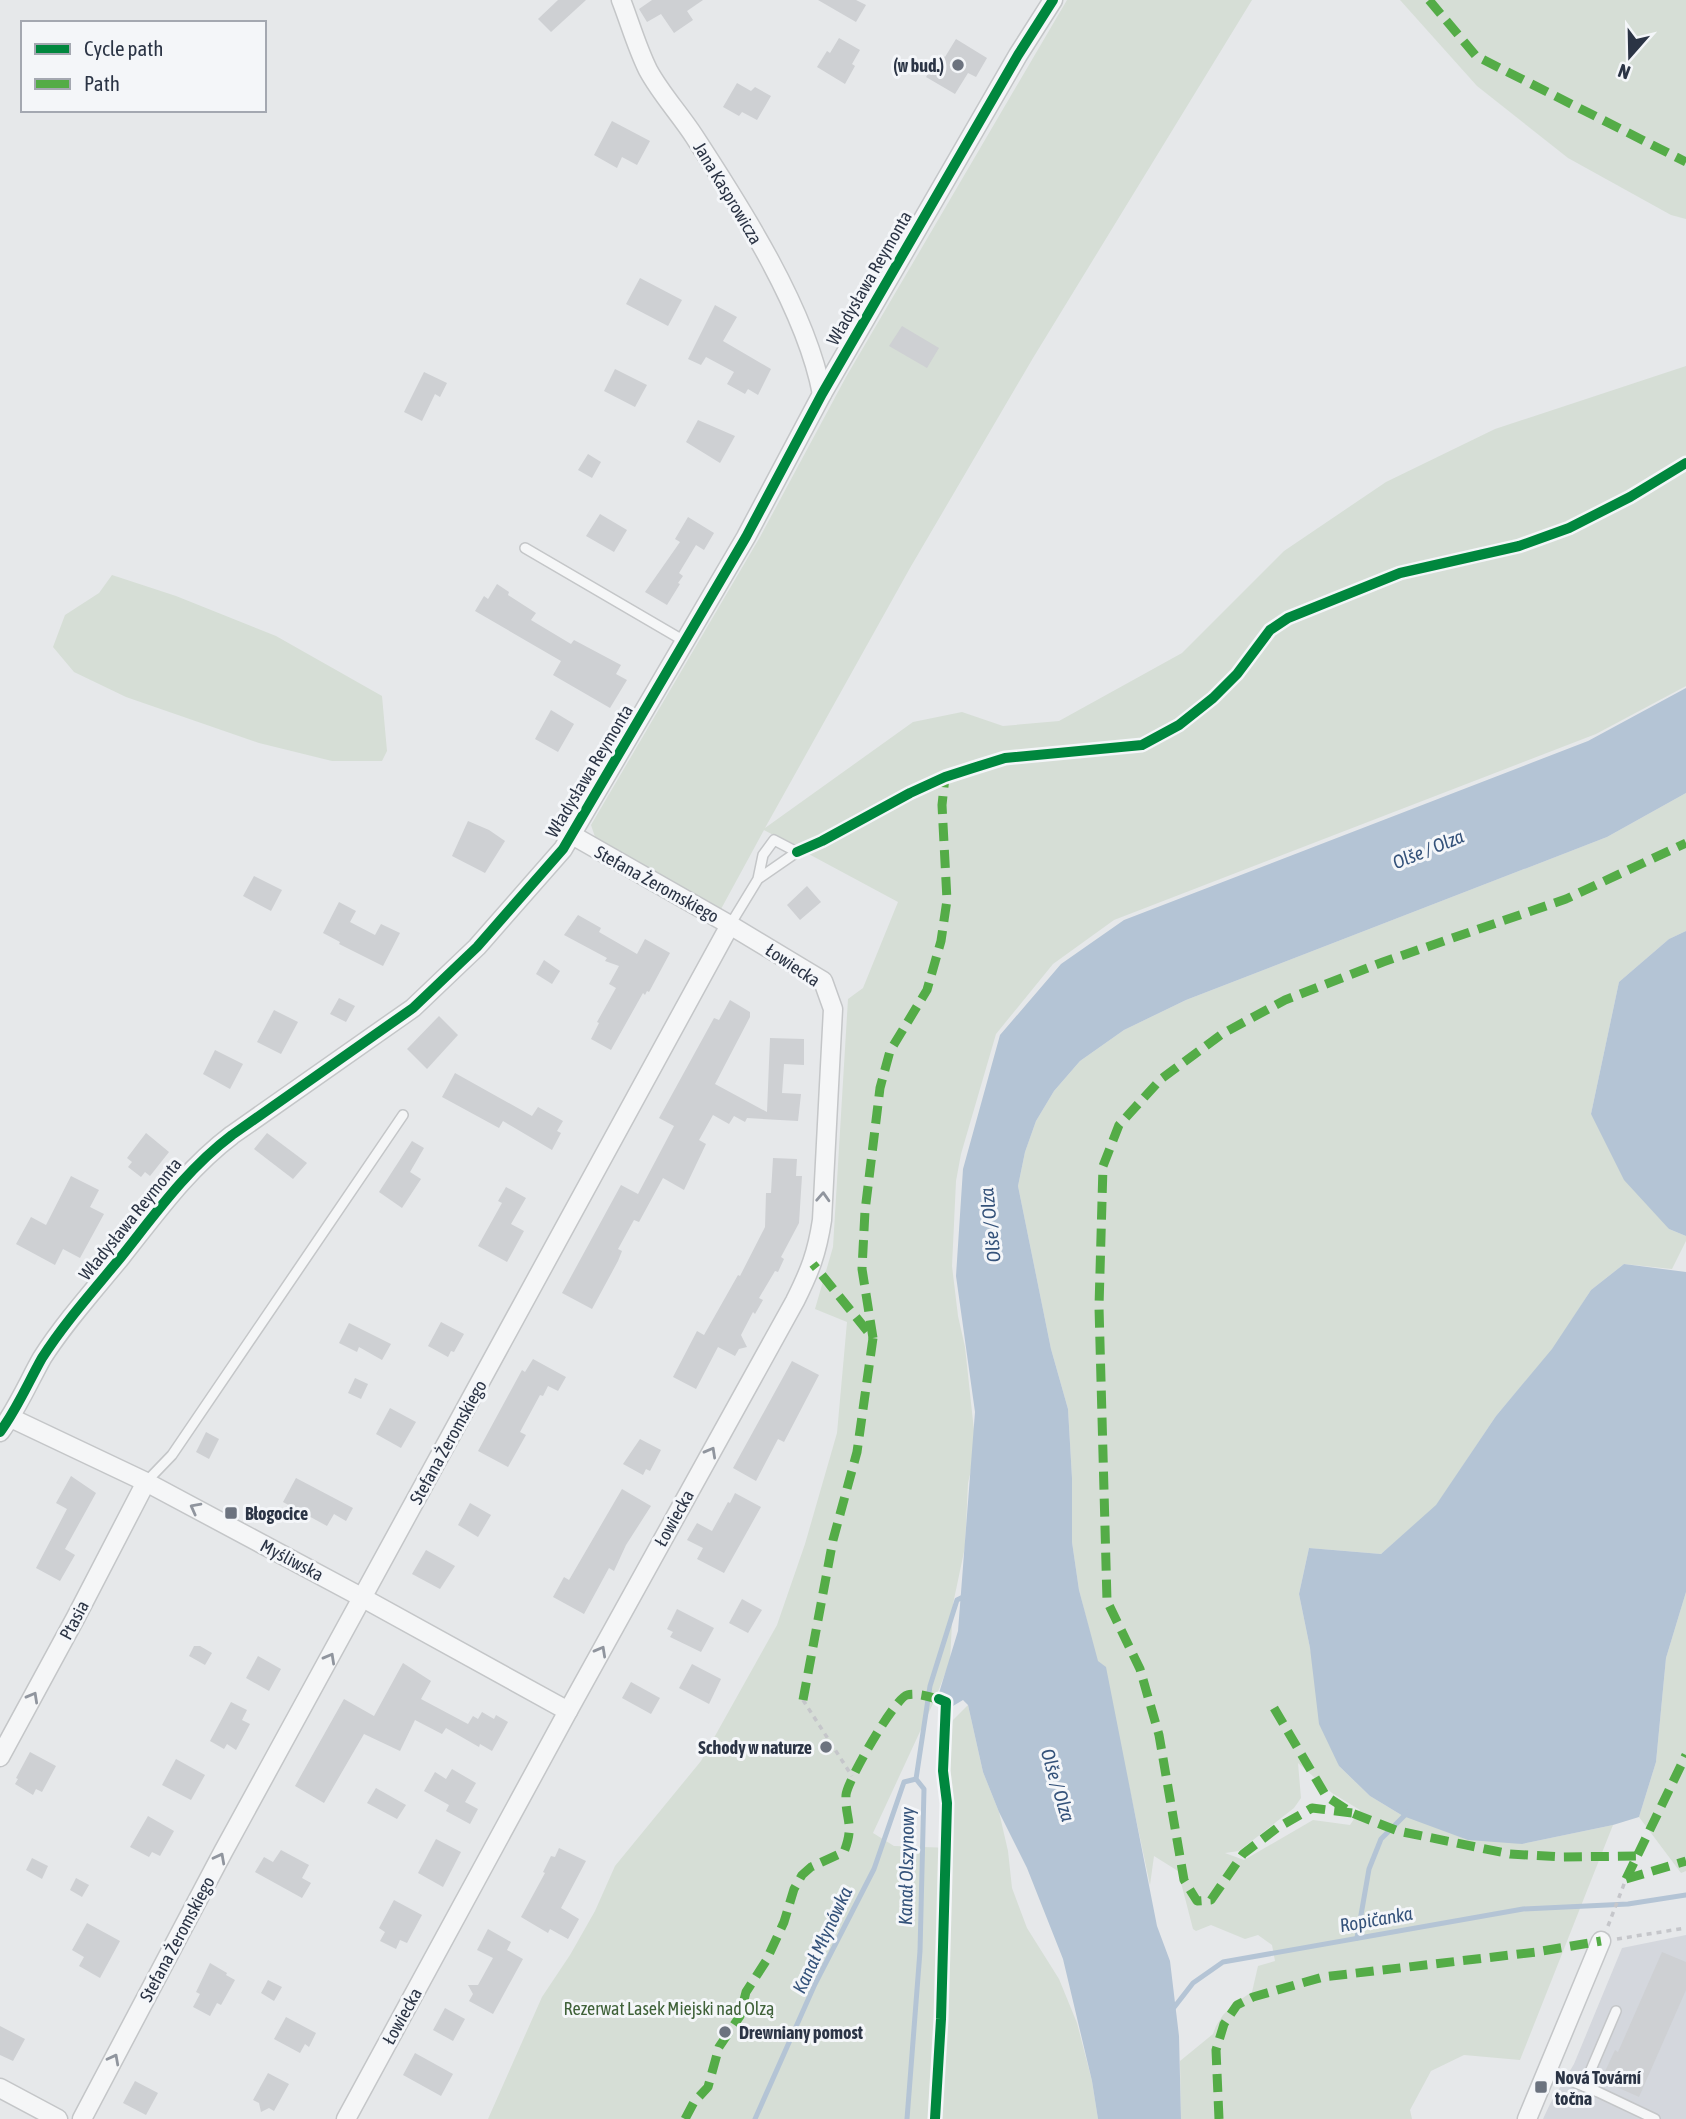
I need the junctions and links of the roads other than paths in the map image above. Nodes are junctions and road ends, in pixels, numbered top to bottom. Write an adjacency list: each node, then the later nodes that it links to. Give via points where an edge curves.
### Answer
1 (621, 0): 3 (street, Jana Kasprowicza, via 647,68 741,209 788,300 813,359)
2 (1053, 0): 3 (street, Władysława Reymonta)
3 (821, 394): 5 (street, Władysława Reymonta)
4 (525, 548): 5 (lane)
5 (686, 642): 6 (street, Władysława Reymonta)
6 (572, 835): 8 (street, Stefana Żeromskiego); 10 (street, Władysława Reymonta, via 477,947 413,1008 232,1135 183,1178 61,1331)
7 (758, 879): 7 (lane, via 763,855 774,840 797,852); 8 (lane)
8 (730, 925): 12 (street, Stefana Żeromskiego); 13 (street, Łowiecka, one-way to 8, via 795,1301 818,1246 833,1009 823,981)
9 (403, 1115): 11 (lane, via 172,1455)
10 (5, 1425): 11 (street, Myśliwska)
11 (146, 1482): 12 (street, Myśliwska, one-way to 11); 14 (street, Ptasia, one-way to 11)
12 (363, 1598): 13 (street, Myśliwska); 21 (street, Stefana Żeromskiego, one-way to 12)
13 (568, 1711): 22 (street, Łowiecka)
14 (0, 1757)
15 (1604, 1935): 17 (street)
16 (1616, 2011): 18 (lane)
17 (1547, 2071): 18 (lane); 23 (street)
18 (1584, 2086): 24 (lane)
19 (0, 2088): 20 (street)
20 (58, 2119)
21 (82, 2119)
22 (346, 2119)
23 (1527, 2119)
24 (1655, 2119)

